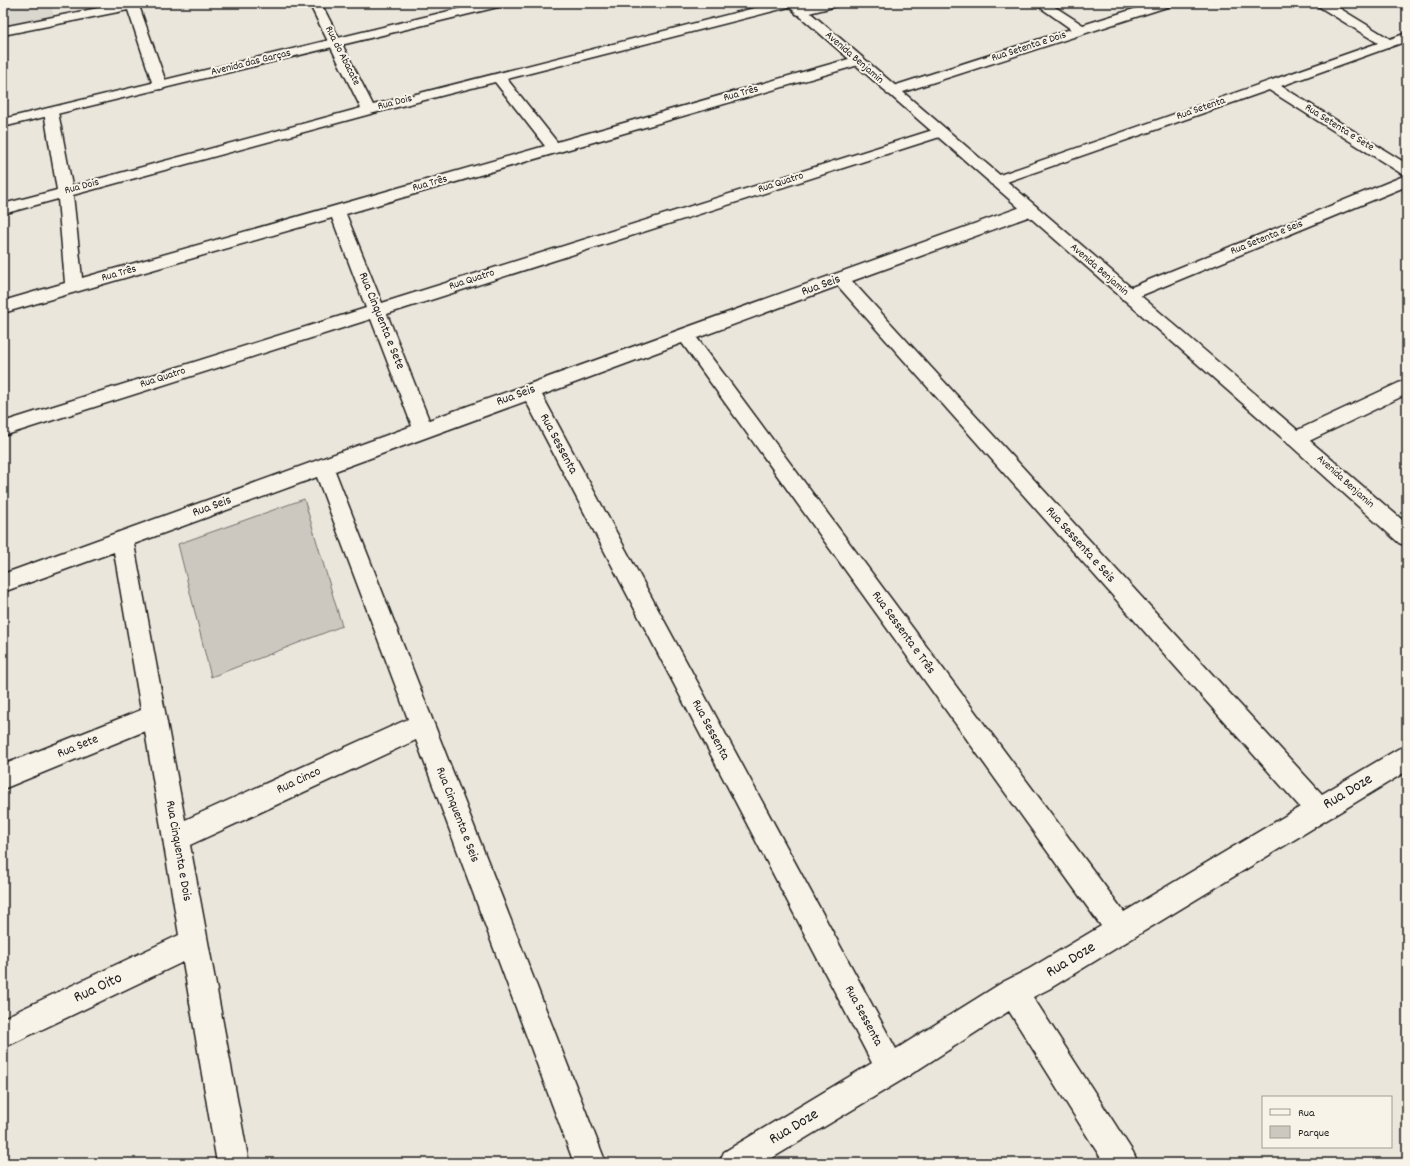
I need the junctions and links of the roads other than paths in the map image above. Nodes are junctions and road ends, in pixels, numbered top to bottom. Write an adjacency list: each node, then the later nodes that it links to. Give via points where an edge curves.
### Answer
1 (315, 3): 12 (street, Rua do Abacate)
2 (498, 3): 12 (street, Avenida das Garças)
3 (833, 3): 8 (street, Rua Dois)
4 (1040, 3): 9 (street)
5 (1166, 3): 9 (street, Rua Setenta e Dois)
6 (1322, 3): 13 (street)
7 (132, 4): 10 (street); 16 (street)
8 (794, 6): 14 (street, Avenida Benjamin); 15 (street, Rua Dois)
9 (1081, 30): 18 (street, Rua Setenta e Dois)
10 (3, 31)
11 (1407, 37): 13 (street, Rua Setenta)
12 (335, 42): 16 (street, Avenida das Garças); 19 (street, Rua do Abacate)
13 (1389, 44): 17 (street, Rua Setenta)
14 (857, 61): 18 (street, Avenida Benjamin); 23 (street, Rua Três)
15 (498, 77): 19 (street, Rua Dois); 23 (street)
16 (160, 85): 20 (street, Avenida das Garças)
17 (1270, 85): 24 (street, Rua Setenta e Sete); 26 (street, Rua Setenta)
18 (892, 91): 22 (street, Avenida Benjamin)
19 (369, 110): 27 (street, Rua Dois)
20 (51, 112): 21 (street, Avenida das Garças); 27 (street)
21 (3, 123)
22 (941, 132): 26 (street, Avenida Benjamin); 35 (street, Rua Quatro)
23 (554, 148): 30 (street, Rua Três)
24 (1407, 171)
25 (1407, 180): 33 (street, Rua Setenta e Seis)
26 (996, 181): 29 (street, Avenida Benjamin)
27 (65, 192): 28 (street, Rua Dois); 32 (street)
28 (3, 209)
29 (1030, 210): 31 (street, Rua Seis); 33 (street, Avenida Benjamin)
30 (337, 211): 32 (street, Rua Três); 35 (street, Rua Cinquenta e Sete)
31 (840, 279): 36 (street, Rua Seis); 50 (street, Rua Sessenta e Seis)
32 (74, 287): 34 (street, Rua Três)
33 (1128, 295): 41 (street, Avenida Benjamin)
34 (3, 308)
35 (377, 310): 39 (street, Rua Quatro); 40 (street, Rua Cinquenta e Sete)
36 (686, 336): 38 (street, Rua Seis); 52 (street, Rua Sessenta e Três)
37 (1407, 386): 41 (street)
38 (530, 391): 40 (street, Rua Seis); 56 (street, Rua Sessenta)
39 (3, 429)
40 (424, 431): 42 (street, Rua Seis)
41 (1296, 439): 43 (street, Avenida Benjamin)
42 (323, 467): 44 (street, Rua Seis); 47 (street, Rua Cinquenta e Seis)
43 (1407, 537)
44 (123, 540): 45 (street, Rua Seis); 46 (street, Rua Cinquenta e Dois)
45 (3, 583)
46 (154, 716): 49 (street, Rua Sete); 51 (street, Rua Cinquenta e Dois)
47 (422, 725): 51 (street, Rua Cinco); 58 (street, Rua Cinquenta e Seis)
48 (1407, 757): 50 (street, Rua Doze)
49 (3, 777)
50 (1319, 810): 52 (street, Rua Doze)
51 (176, 838): 53 (street, Rua Cinquenta e Dois)
52 (1120, 930): 54 (street, Rua Doze)
53 (194, 942): 55 (street, Rua Oito); 57 (street, Rua Cinquenta e Dois)
54 (1013, 992): 56 (street, Rua Doze); 60 (street)
55 (3, 1033)
56 (891, 1069): 59 (street, Rua Doze)
57 (233, 1163)
58 (590, 1163)
59 (735, 1163)
60 (1122, 1163)

